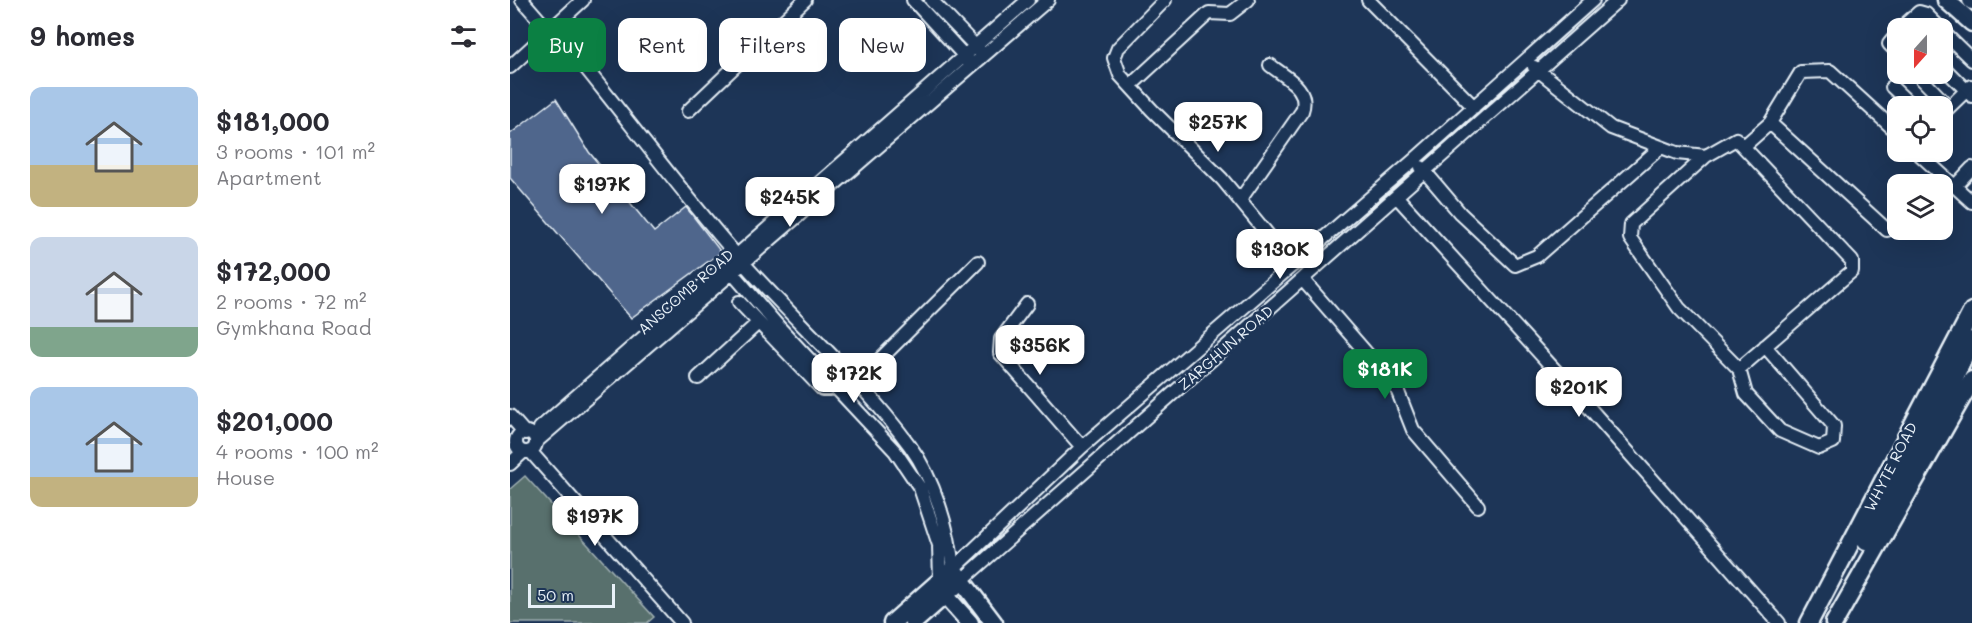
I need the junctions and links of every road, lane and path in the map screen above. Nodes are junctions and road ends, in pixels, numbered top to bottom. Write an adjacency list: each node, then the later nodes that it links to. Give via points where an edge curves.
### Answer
1 (522, 0): 14 (street)
2 (583, 0): 15 (street)
3 (805, 0): 38 (street)
4 (913, 0): 22 (street)
5 (931, 0): 21 (street)
6 (1028, 0): 21 (street, ANSCOMB ROAD)
7 (1048, 0): 21 (street, ANSCOMB ROAD)
8 (1165, 0): 31 (street, via 1118,48 1114,58 1120,75)
9 (1248, 0): 31 (street, via 1230,14 1209,13)
10 (1368, 0): 37 (street)
11 (1593, 0): 23 (street, ZARGHUN ROAD)
12 (1618, 0): 27 (street, ZARGHUN ROAD)
13 (1946, 0): 18 (main road)
14 (538, 18)
15 (563, 18)
16 (1913, 18): 17 (street, via 1919,12)
17 (1930, 18)
18 (1972, 23)
19 (1953, 40): 24 (street)
20 (528, 50): 26 (street)
21 (980, 51): 22 (street, ANSCOMB ROAD)
22 (968, 60): 53 (street, ANSCOMB ROAD)
23 (1527, 60): 27 (street); 37 (street, ZARGHUN ROAD)
24 (1972, 60)
25 (1270, 65): 50 (street, via 1304,92 1305,101)
26 (510, 67)
27 (1538, 71): 42 (street, via 1611,128); 47 (street, ZARGHUN ROAD)
28 (589, 72): 53 (street)
29 (1953, 76): 33 (street)
30 (1925, 84): 35 (street)
31 (1130, 86): 50 (street)
32 (1892, 87): 34 (street)
33 (1970, 91): 36 (street)
34 (1901, 96)
35 (1934, 96)
36 (1953, 105)
37 (1474, 107): 44 (street, ZARGHUN ROAD)
38 (688, 111)
39 (1770, 123): 40 (street, via 1801,72 1830,71); 41 (street); 52 (street)
40 (1887, 123)
41 (1744, 146): 43 (street, via 1736,139); 63 (street, via 1852,261 1852,271)
42 (1661, 147): 43 (street); 47 (street, via 1537,256 1515,265 1460,213)
43 (1706, 156): 64 (street, via 1631,224 1629,238 1679,308)
44 (1414, 160): 47 (street); 55 (street, ZARGHUN ROAD)
45 (1928, 162): 48 (street)
46 (1972, 168): 48 (street)
47 (1425, 172): 49 (street, ZARGHUN ROAD)
48 (1955, 186): 51 (street)
49 (1397, 197): 57 (street, ZARGHUN ROAD); 81 (street, via 1578,394)
50 (1240, 200): 55 (street)
51 (1972, 202)
52 (1887, 230)
53 (740, 258): 56 (street, ANSCOMB ROAD); 67 (street)
54 (978, 262): 67 (street)
55 (1293, 265): 71 (street, ZARGHUN ROAD)
56 (728, 268): 68 (street); 70 (street, ANSCOMB ROAD)
57 (1303, 280): 73 (street, via 1396,387 1413,430); 74 (street, ZARGHUN ROAD)
58 (740, 302): 61 (street)
59 (1027, 304): 71 (street, via 1001,339 1000,353)
60 (1972, 311): 82 (main road, WHYTE ROAD)
61 (758, 323): 65 (street); 68 (street, via 822,389)
62 (1972, 340): 83 (main road, via 1953,382)
63 (1765, 346): 64 (street); 64 (street, via 1834,426 1833,442 1819,448 1780,431 1746,394)
64 (1739, 369)
65 (698, 378)
66 (1972, 380): 84 (main road, WHYTE ROAD)
67 (856, 383): 74 (street, via 911,447 950,535)
68 (833, 385): 75 (street, via 895,451 920,488 939,545)
69 (510, 416): 70 (street)
70 (522, 443): 72 (street, ANSCOMB ROAD); 76 (street)
71 (1082, 447): 74 (street, ZARGHUN ROAD)
72 (510, 464)
73 (1478, 506)
74 (957, 575): 75 (main road, ZARGHUN ROAD); 80 (main road)
75 (942, 588): 77 (main road, ZARGHUN ROAD); 78 (main road, ZARGHUN ROAD); 79 (main road)
76 (682, 623)
77 (892, 623)
78 (913, 623)
79 (970, 623)
80 (994, 623)
81 (1779, 623)
82 (1809, 623)
83 (1820, 623)
84 (1834, 623)

